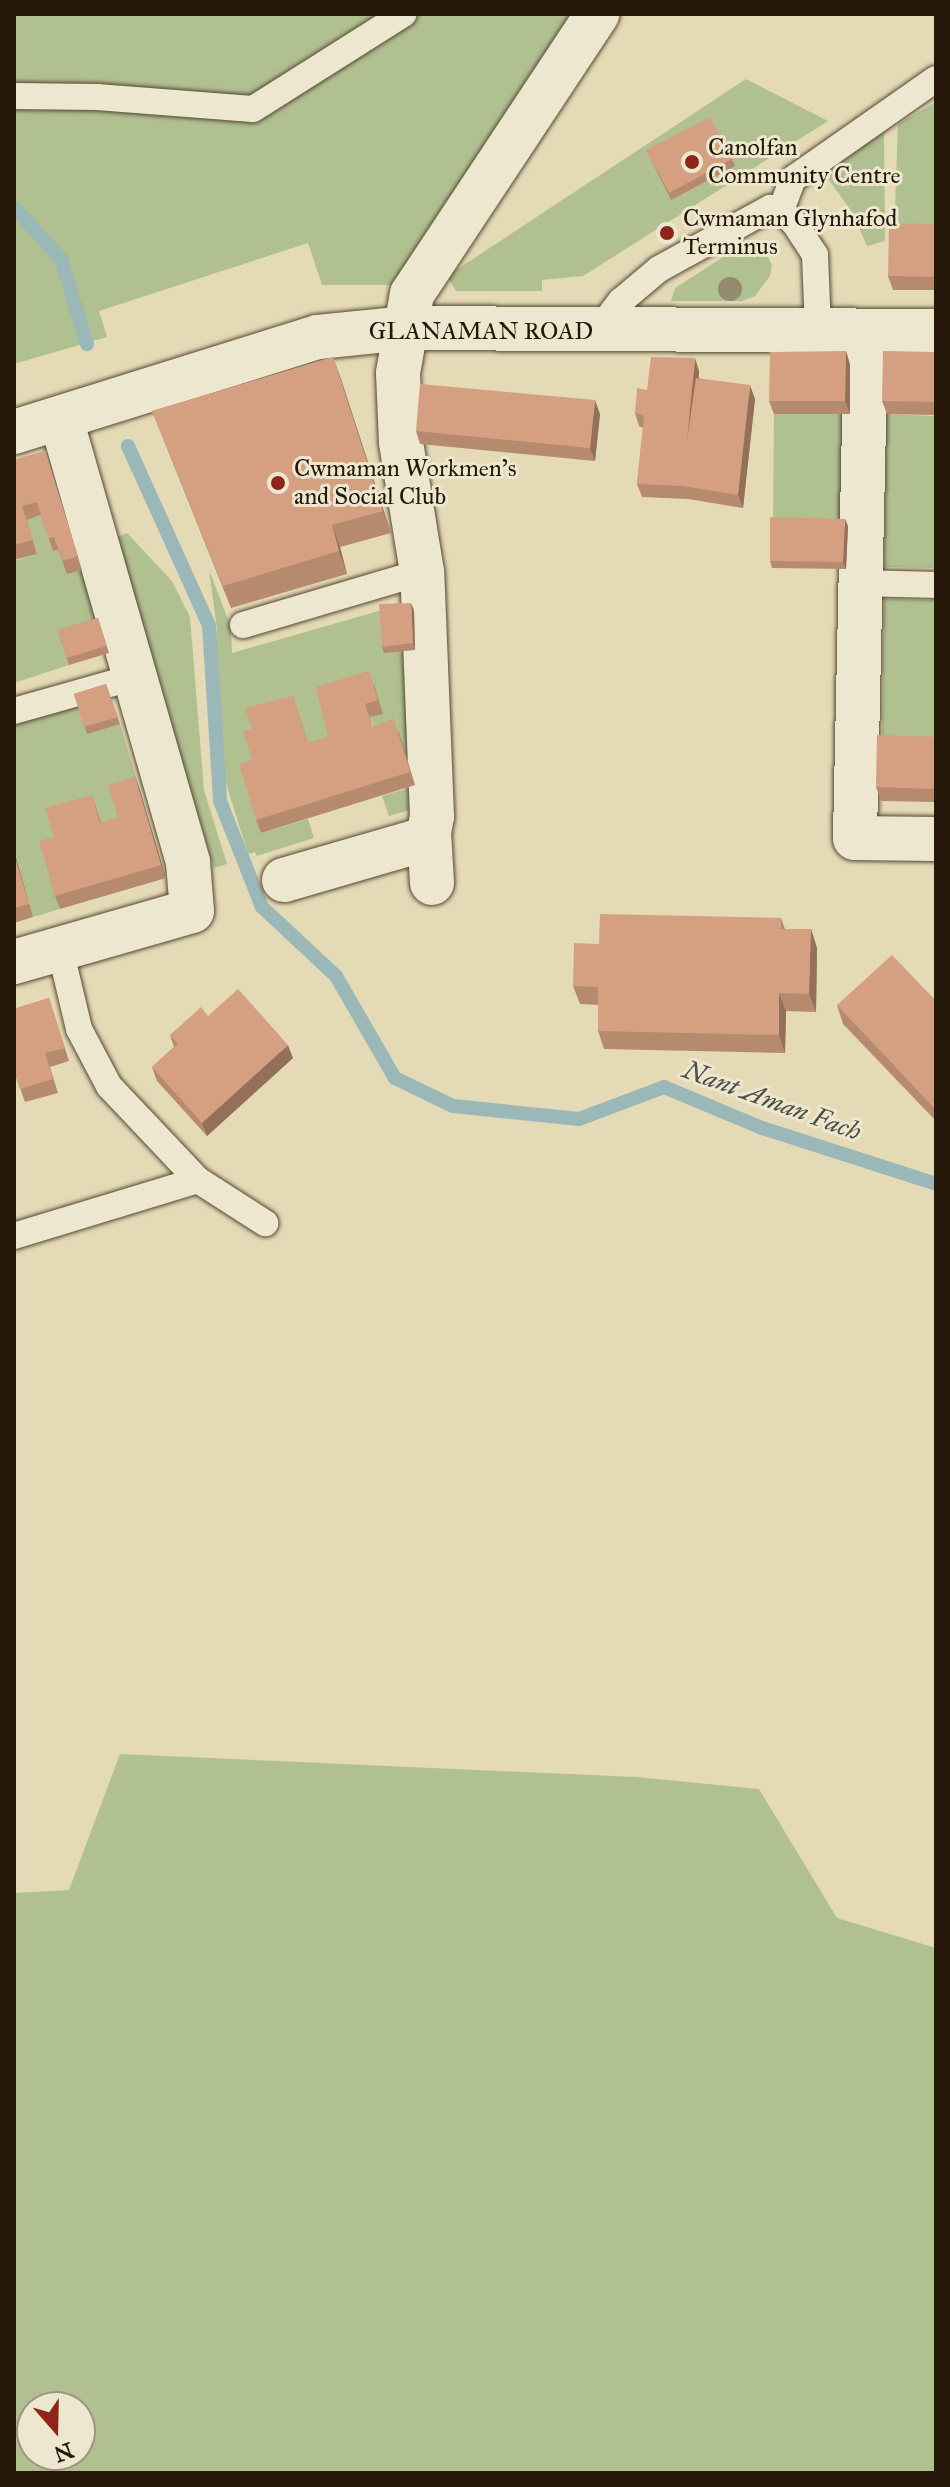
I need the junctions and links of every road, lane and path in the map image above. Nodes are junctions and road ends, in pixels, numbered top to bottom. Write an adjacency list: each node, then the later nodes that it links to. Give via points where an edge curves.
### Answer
1 (403, 14): 4 (lane, via 253,109)
2 (597, 14): 6 (street, via 412,294)
3 (936, 79): 5 (lane, via 793,179)
4 (14, 96)
5 (781, 210): 7 (lane, via 760,211 659,269 621,301); 8 (lane, via 808,239 815,255)
6 (406, 328): 7 (street, GLANAMAN ROAD); 11 (street, GLANAMAN ROAD, via 318,337); 13 (street, via 398,373 401,442)
7 (598, 331): 8 (street, GLANAMAN ROAD)
8 (818, 331): 10 (street, GLANAMAN ROAD)
9 (936, 331): 10 (street, GLANAMAN ROAD)
10 (866, 332): 14 (street)
11 (61, 418): 12 (street, GLANAMAN ROAD); 17 (street)
12 (14, 432)
13 (422, 572): 16 (lane); 19 (street)
14 (861, 583): 15 (lane); 20 (street, via 855,838)
15 (936, 585)
16 (243, 625)
17 (134, 677): 18 (lane); 23 (street, via 188,862 192,911)
18 (14, 711)
19 (429, 832): 21 (street, via 422,840); 22 (street)
20 (936, 839)
21 (284, 880)
22 (432, 883)
23 (60, 949): 24 (street); 25 (lane, via 79,1029 109,1086)
24 (14, 962)
25 (198, 1180): 26 (lane); 27 (lane)
26 (265, 1223)
27 (14, 1236)

